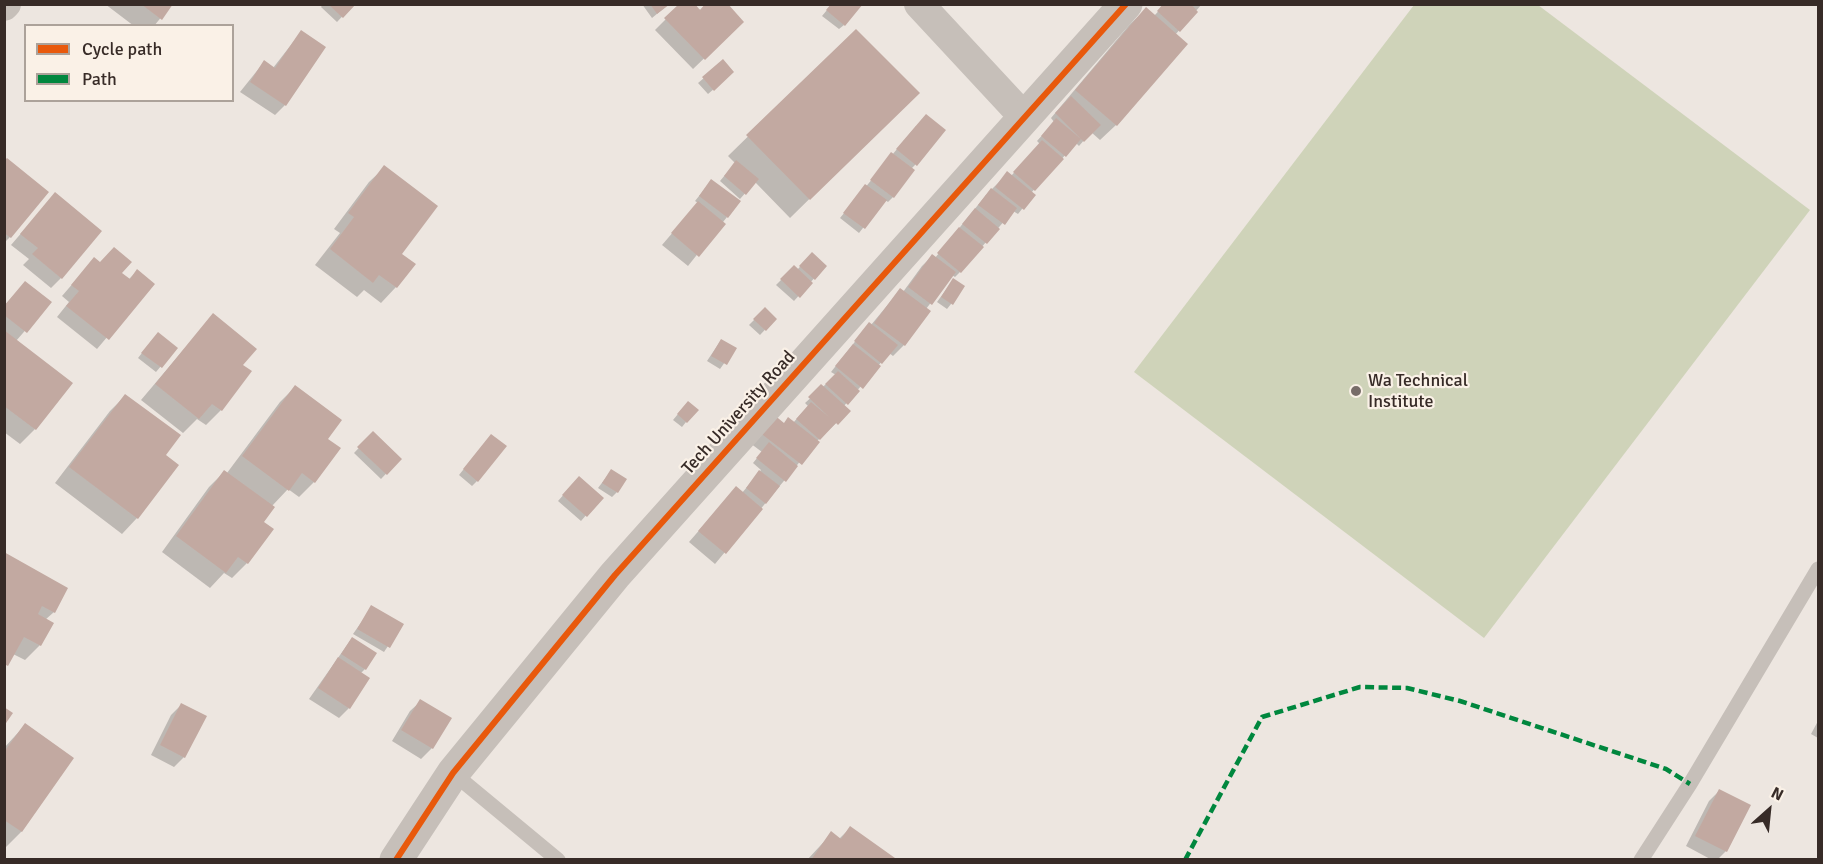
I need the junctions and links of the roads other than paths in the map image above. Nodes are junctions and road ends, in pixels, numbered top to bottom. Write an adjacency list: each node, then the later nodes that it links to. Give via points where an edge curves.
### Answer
1 (919, 4): 3 (street)
2 (1126, 4): 3 (street, Tech University Road)
3 (1023, 116): 5 (street, Tech University Road, via 615,575)
4 (1818, 569): 8 (lane)
5 (453, 773): 6 (street, Tech University Road); 7 (lane)
6 (396, 860)
7 (558, 860)
8 (1641, 860)

